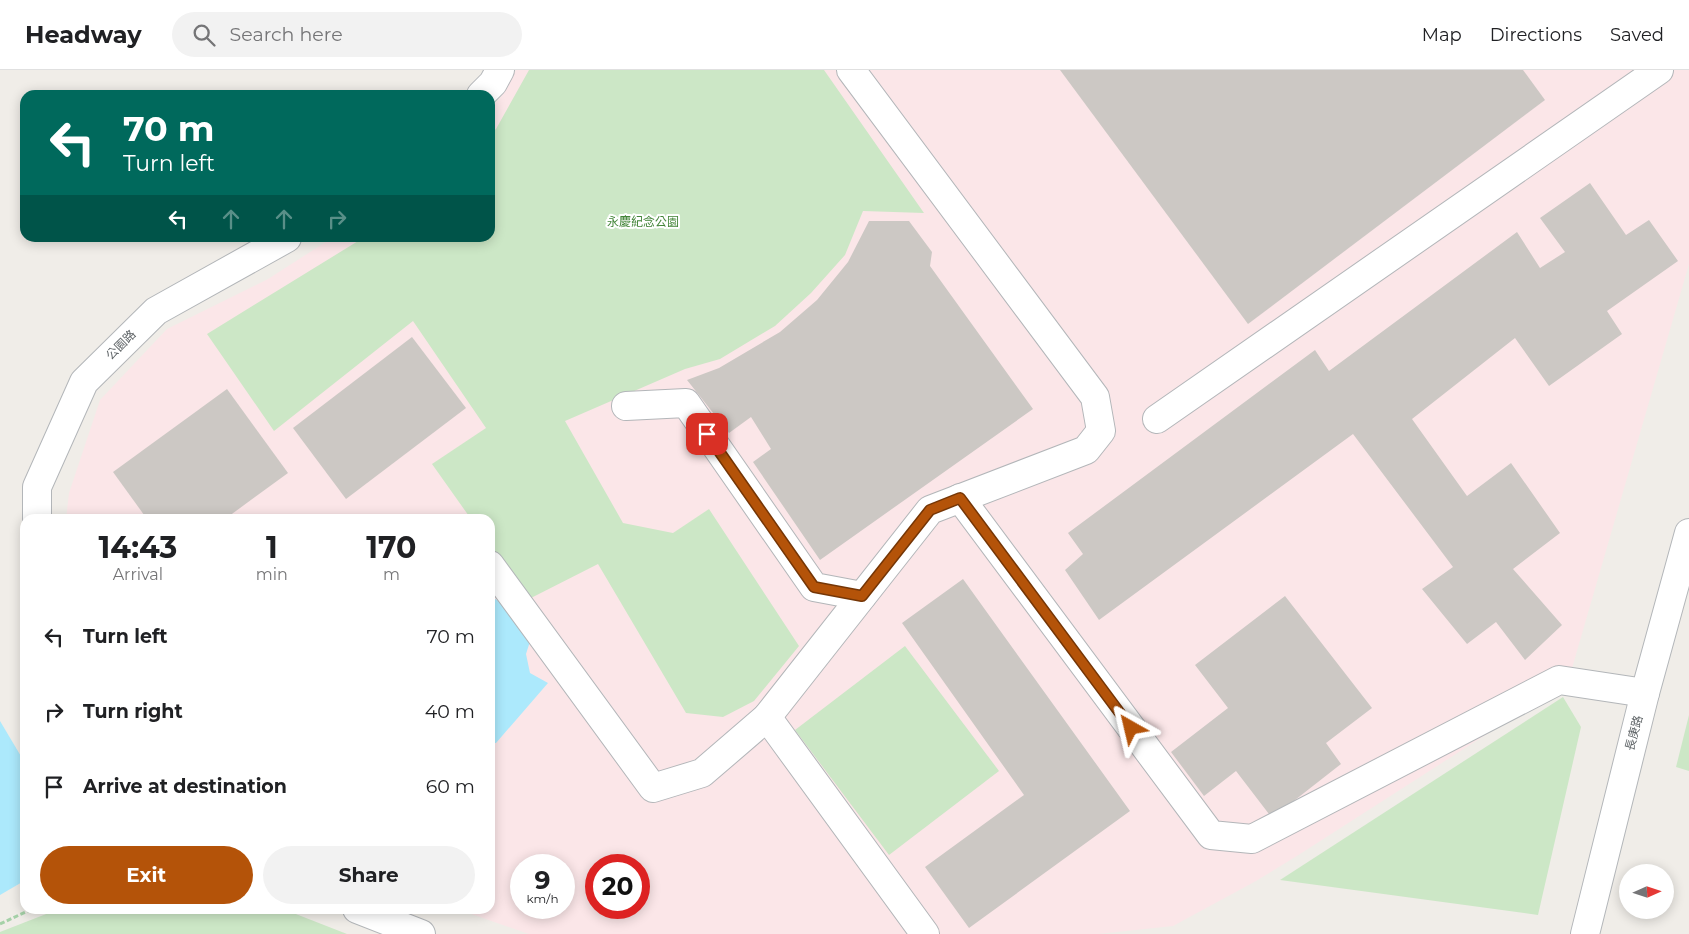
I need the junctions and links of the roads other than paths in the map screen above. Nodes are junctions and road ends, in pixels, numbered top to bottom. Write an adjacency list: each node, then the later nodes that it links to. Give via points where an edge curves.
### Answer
1 (500, 70): 4 (street)
2 (851, 70): 8 (street, via 1095,397 1101,430 1086,450)
3 (1659, 70): 7 (street)
4 (486, 90)
5 (280, 242): 9 (street, 公園路, via 156,311 84,382 37,488)
6 (626, 406): 12 (street, via 686,403 814,587)
7 (1157, 419)
8 (960, 498): 12 (street, via 930,510); 13 (street, via 1211,835 1252,839 1559,680)
9 (37, 514)
10 (1689, 533): 13 (street, 長庚路)
11 (495, 572): 14 (street, via 653,788 702,774)
12 (862, 596): 14 (street)
13 (1645, 693): 18 (street, 長庚路)
14 (767, 717): 17 (street)
15 (370, 914): 16 (street)
16 (421, 934)
17 (925, 934)
18 (1585, 934)

